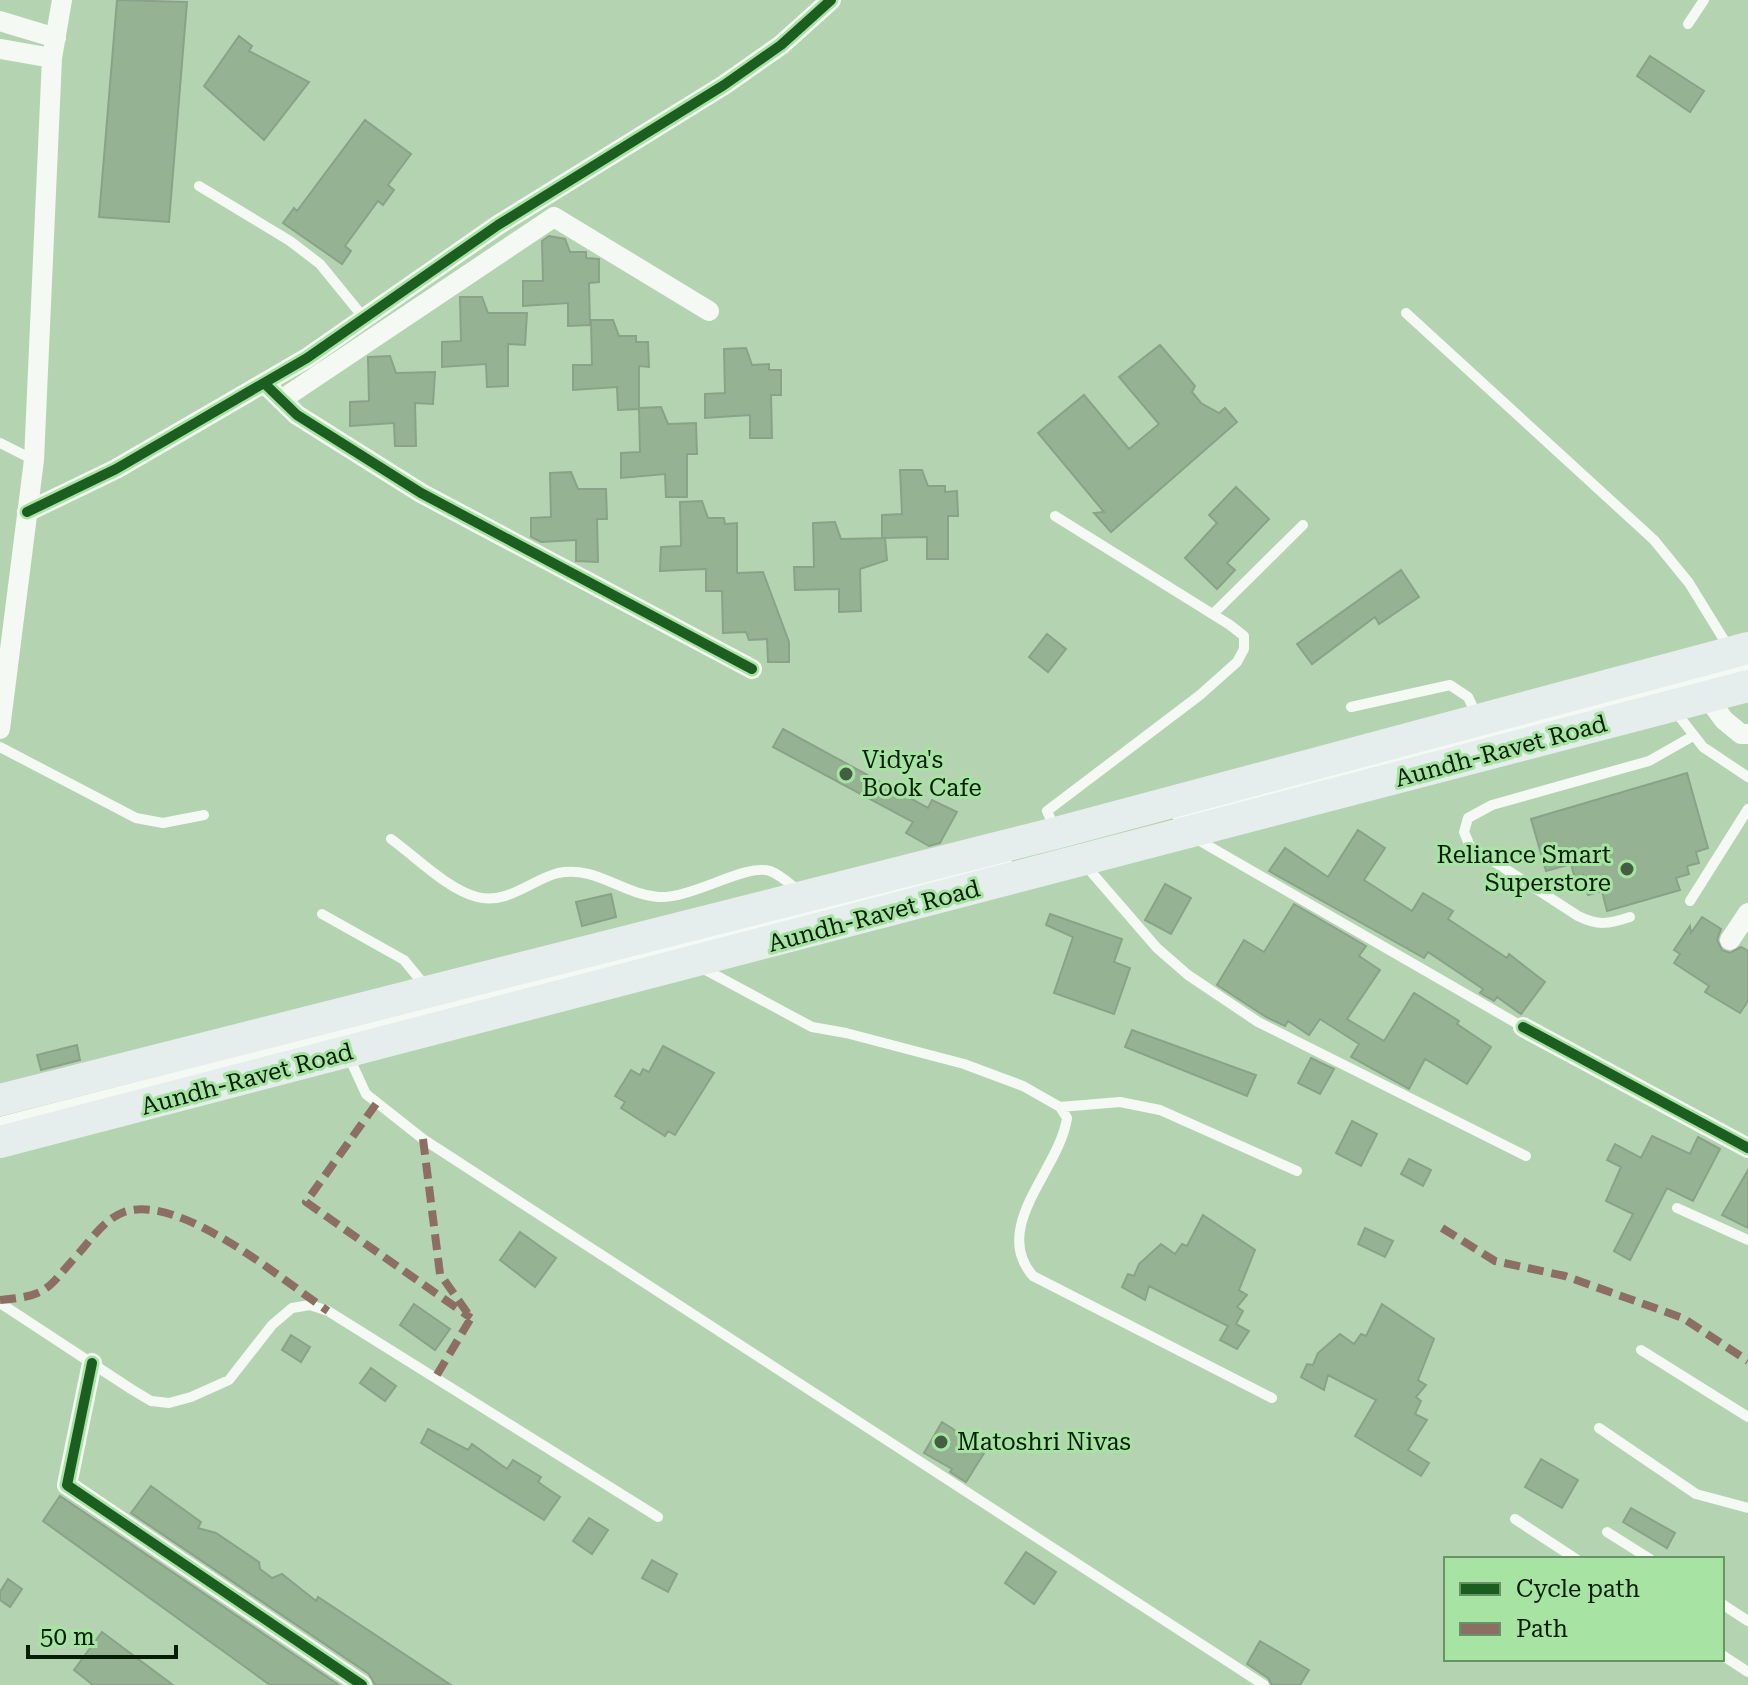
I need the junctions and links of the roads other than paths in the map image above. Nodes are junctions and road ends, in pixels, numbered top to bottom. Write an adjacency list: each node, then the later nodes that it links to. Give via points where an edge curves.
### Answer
1 (6, 0): 5 (street)
2 (62, 0): 7 (street)
3 (1704, 0): 6 (lane)
4 (820, 3): 12 (street, via 781,45 724,85 498,225)
5 (2, 23): 7 (street); 8 (street)
6 (1688, 24)
7 (54, 48): 8 (street); 16 (street)
8 (0, 50)
9 (199, 186): 12 (lane, via 320,264)
10 (709, 311): 14 (street, via 554,217)
11 (1406, 313): 21 (lane, via 1654,540)
12 (364, 318): 13 (street)
13 (265, 384): 14 (street); 17 (street, via 116,469)
14 (281, 400): 22 (street, via 328,437 421,493)
15 (0, 443): 16 (lane)
16 (34, 460): 17 (street)
17 (27, 512): 28 (street)
18 (1055, 516): 20 (lane)
19 (1303, 525): 20 (lane)
20 (1213, 614): 36 (lane, via 1244,636 1237,662 1047,811)
21 (1743, 656): 27 (main road, Aundh-Ravet Road); 35 (lane)
22 (752, 669)
23 (1748, 686): 24 (main road, Aundh-Ravet Road)
24 (1707, 697): 25 (main road, Aundh-Ravet Road); 29 (street, via 1724,720)
25 (1671, 706): 30 (lane); 35 (main road, Aundh-Ravet Road)
26 (1351, 707): 27 (lane, via 1450,685 1468,697)
27 (1479, 721): 36 (main road, Aundh-Ravet Road)
28 (0, 729)
29 (1748, 734)
30 (1693, 736): 32 (lane); 44 (lane, via 1649,761 1492,805 1468,818 1464,832 1470,846 1578,916 1597,924)
31 (0, 747): 34 (lane, via 136,818 163,823)
32 (1748, 777)
33 (1748, 809): 41 (lane)
34 (204, 815)
35 (1180, 827): 39 (main road, Aundh-Ravet Road); 48 (lane)
36 (1056, 833): 39 (lane); 40 (main road, Aundh-Ravet Road)
37 (391, 839): 40 (lane, via 479,898 495,899 556,874 581,871 657,897 678,895 759,869 771,871)
38 (1021, 859): 52 (lane)
39 (1082, 861): 46 (main road, Aundh-Ravet Road); 55 (lane, via 1157,948 1258,1022)
40 (805, 896): 47 (main road, Aundh-Ravet Road)
41 (1690, 901)
42 (1748, 913): 45 (street)
43 (322, 914): 47 (lane, via 404,960)
44 (1630, 917)
45 (1730, 940)
46 (693, 963): 49 (main road, Aundh-Ravet Road); 51 (lane, via 812,1027 964,1064 1023,1086)
47 (430, 991): 50 (main road, Aundh-Ravet Road)
48 (1523, 1027): 54 (street)
49 (348, 1053): 53 (main road, Aundh-Ravet Road); 76 (lane, via 366,1094 423,1139)
50 (0, 1100)
51 (1060, 1107): 56 (lane, via 1120,1102 1160,1110); 62 (lane, via 1067,1118 1065,1137 1024,1218 1017,1242 1021,1262 1033,1276)
52 (0, 1122)
53 (0, 1142)
54 (1748, 1148)
55 (1526, 1156)
56 (1297, 1171)
57 (1677, 1208): 58 (lane)
58 (1748, 1240)
59 (0, 1303): 61 (lane)
60 (1641, 1350): 63 (lane)
61 (92, 1363): 66 (lane, via 151,1401 169,1403 229,1380 272,1325 292,1308 310,1305 328,1311); 75 (street, via 67,1485)
62 (1272, 1398)
63 (1748, 1417)
64 (1599, 1428): 65 (lane, via 1696,1494)
65 (1748, 1508)
66 (658, 1517)
67 (1515, 1519): 69 (lane)
68 (1607, 1532): 70 (lane)
69 (1573, 1557)
70 (1647, 1557)
71 (1724, 1605): 72 (lane)
72 (1748, 1621)
73 (1724, 1656): 74 (lane)
74 (1748, 1672)
75 (362, 1685)
76 (1264, 1685)

